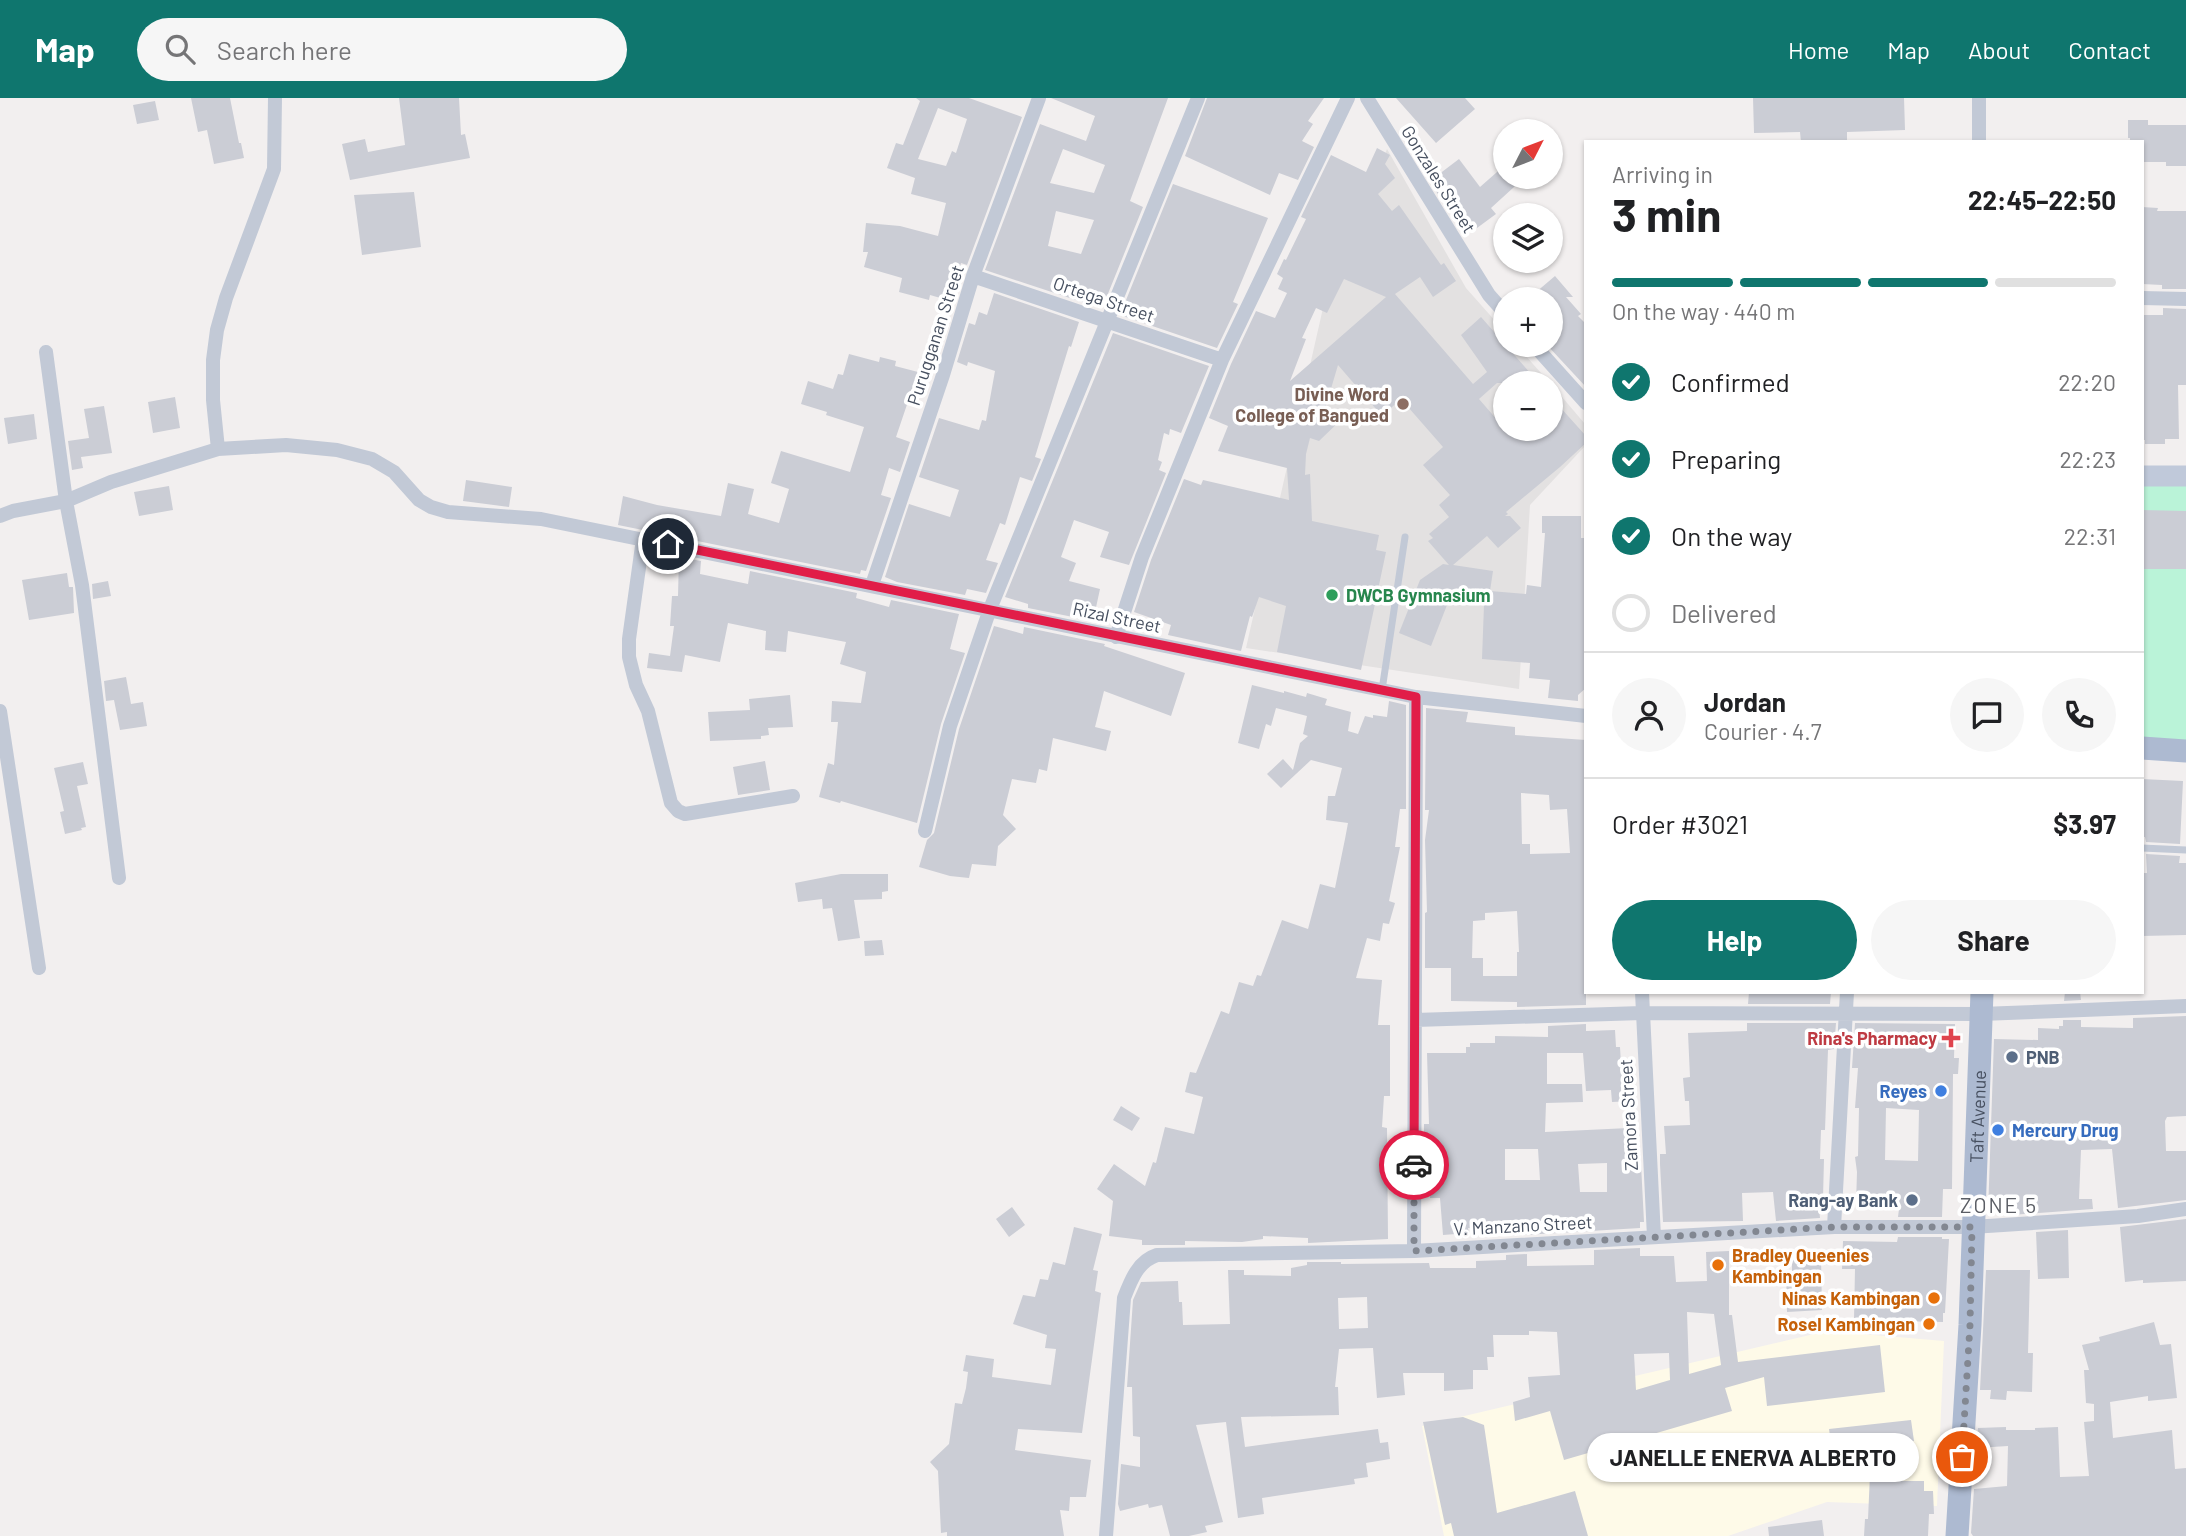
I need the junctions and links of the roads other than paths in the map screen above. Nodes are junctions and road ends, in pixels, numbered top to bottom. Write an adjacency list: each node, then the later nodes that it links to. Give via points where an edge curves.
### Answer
1 (275, 98): 17 (street, via 274,169 217,330 213,400)
2 (1039, 98): 8 (street, Purugganan Street)
3 (1198, 98): 12 (street)
4 (1348, 98): 15 (street)
5 (1367, 98): 9 (street, Gonzales Street)
6 (1979, 98): 7 (street)
7 (1979, 140)
8 (973, 275): 12 (street, Ortega Street); 24 (street, Purugganan Street)
9 (1493, 297)
10 (2144, 298): 11 (street)
11 (2186, 299)
12 (1107, 321): 15 (street, Ortega Street); 25 (street)
13 (46, 352): 20 (street)
14 (1545, 357): 16 (street)
15 (1222, 360): 26 (street, via 1142,557)
16 (1584, 401)
17 (218, 449): 20 (street, Rizal Street); 23 (street, Rizal Street, via 286,445 337,450 385,466 431,507 541,519)
18 (2144, 476): 19 (street)
19 (2186, 476)
20 (66, 500): 21 (street, Rizal Street); 37 (street, via 82,585)
21 (0, 516)
22 (1405, 537): 27 (lane)
23 (643, 539): 24 (street, Rizal Street); 33 (street, via 629,657 671,803 685,814)
24 (872, 585): 25 (street, Rizal Street)
25 (989, 609): 26 (street, Rizal Street); 34 (street, via 950,726)
26 (1116, 637): 27 (street, Rizal Street)
27 (1382, 690): 28 (street, Rizal Street)
28 (1416, 697): 30 (street, Rizal Street); 45 (street)
29 (0, 711): 38 (street)
30 (1584, 716)
31 (2144, 748): 32 (main road)
32 (2186, 751)
33 (793, 796)
34 (925, 831)
35 (2144, 848): 36 (lane)
36 (2186, 850)
37 (119, 878)
38 (39, 968)
39 (1642, 994): 44 (street, Zamora Street)
40 (1847, 994): 43 (street)
41 (1981, 1003): 42 (street); 43 (street); 48 (main road, Taft Avenue)
42 (2186, 1006)
43 (1845, 1012): 44 (street); 47 (street)
44 (1642, 1013): 45 (street); 49 (street, Zamora Street)
45 (1415, 1020): 50 (street)
46 (2186, 1209): 48 (street, V. Manzano Street)
47 (1834, 1227): 48 (street, V. Manzano Street); 49 (street, V. Manzano Street)
48 (1972, 1227): 52 (main road, Taft Avenue)
49 (1654, 1237): 50 (street, V. Manzano Street)
50 (1414, 1251): 51 (street, V. Manzano Street, via 1167,1254 1146,1261 1130,1280 1124,1298)
51 (1106, 1536)
52 (1957, 1536)

